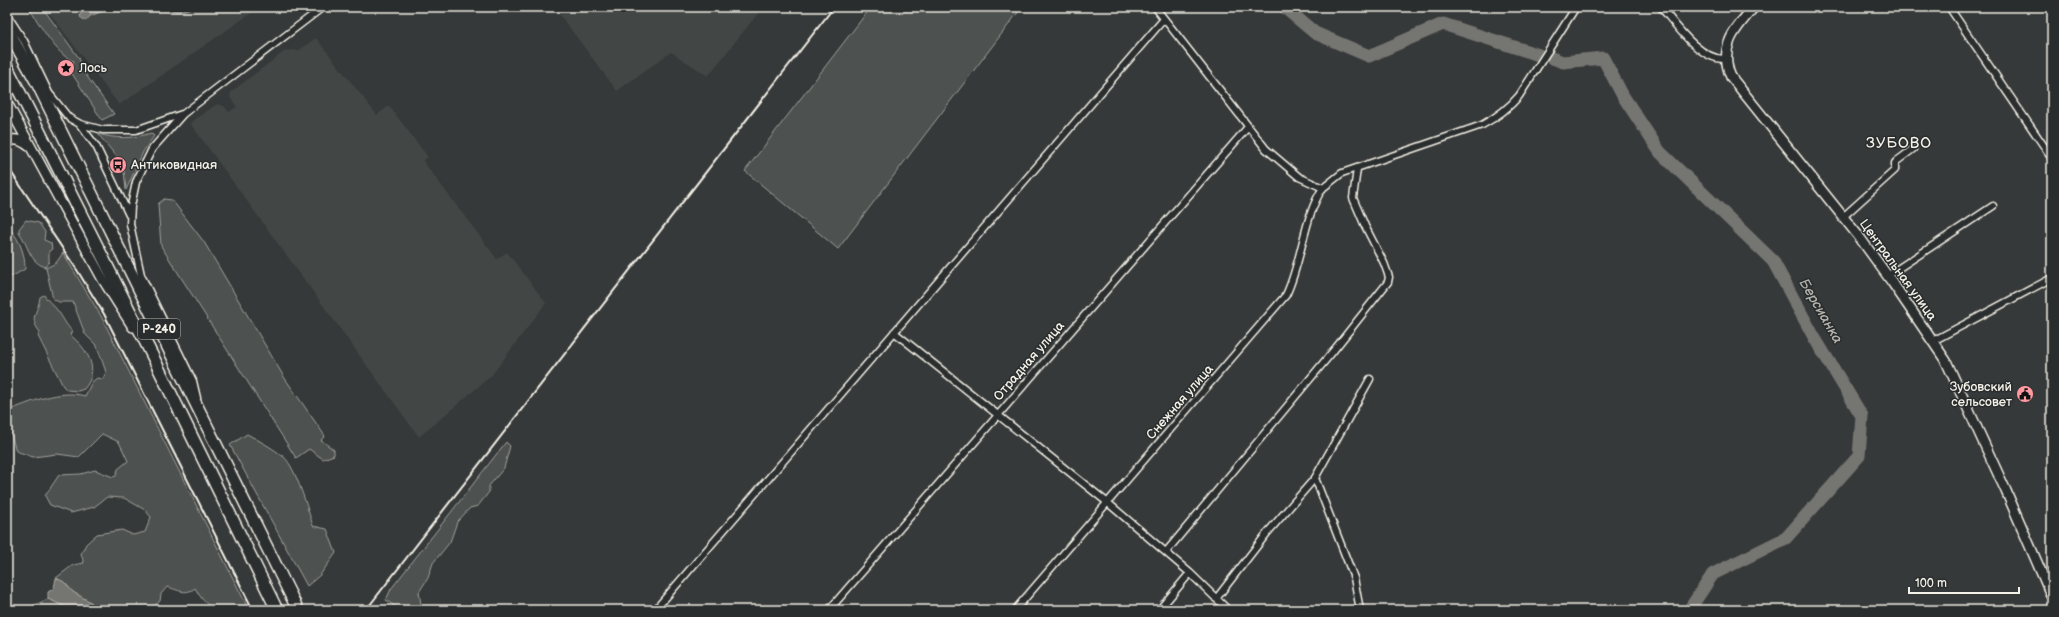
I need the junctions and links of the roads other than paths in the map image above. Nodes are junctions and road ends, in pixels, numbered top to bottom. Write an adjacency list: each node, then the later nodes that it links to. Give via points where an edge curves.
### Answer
1 (323, 7): 13 (street)
2 (1155, 7): 8 (street)
3 (1576, 7): 21 (street, via 1519,96 1498,116)
4 (1661, 7): 10 (street, via 1703,52 1718,60)
5 (1754, 7): 10 (street, via 1731,37)
6 (1949, 7): 20 (street)
7 (7, 16): 15 (street, via 24,41 60,109)
8 (1164, 19): 16 (street); 28 (street)
9 (7, 29): 32 (highway, Р-240, via 36,81)
10 (1726, 59): 24 (street, Центральная улица, via 1726,66 1732,77)
11 (7, 67): 30 (highway, Р-240)
12 (7, 103): 14 (street)
13 (183, 114): 15 (street, via 136,130 103,130); 25 (street, via 152,149 136,182)
14 (14, 117): 17 (street, via 15,127); 18 (street)
15 (80, 124): 25 (street, via 96,146 122,197 128,210)
16 (1248, 127): 22 (street, via 1266,148 1299,177); 33 (street, Отрадная улица)
17 (7, 140): 18 (street, via 22,141)
18 (31, 147): 30 (street, via 102,278)
19 (1913, 149): 24 (street, via 1895,163 1895,170 1887,179)
20 (2052, 158)
21 (1357, 169): 22 (street, via 1342,173); 36 (street, via 1353,198 1364,226 1384,263 1389,277 1388,282)
22 (1323, 188): 35 (street, Снежная улица, via 1313,208 1294,278 1286,295)
23 (1993, 206): 26 (street)
24 (1843, 217): 26 (street, Центральная улица)
25 (130, 224): 32 (street, via 141,275 193,381)
26 (1888, 276): 29 (street, Центральная улица)
27 (2052, 278): 29 (street)
28 (894, 332): 33 (street); 42 (street)
29 (1933, 342): 38 (street, Центральная улица, via 1955,378)
30 (155, 361): 40 (highway, Р-240)
31 (1370, 379): 34 (street)
32 (202, 415): 41 (highway, Р-240)
33 (996, 416): 35 (street); 43 (street, Отрадная улица)
34 (1315, 478): 39 (street, via 1268,532); 47 (street, via 1354,578)
35 (1108, 503): 36 (street); 44 (street, Снежная улица)
36 (1166, 552): 37 (street)
37 (1190, 573): 39 (street); 45 (street)
38 (2052, 597)
39 (1216, 599): 46 (street)
40 (277, 610)
41 (298, 610)
42 (655, 610)
43 (829, 610)
44 (1015, 610)
45 (1158, 610)
46 (1228, 610)
47 (1360, 610)

